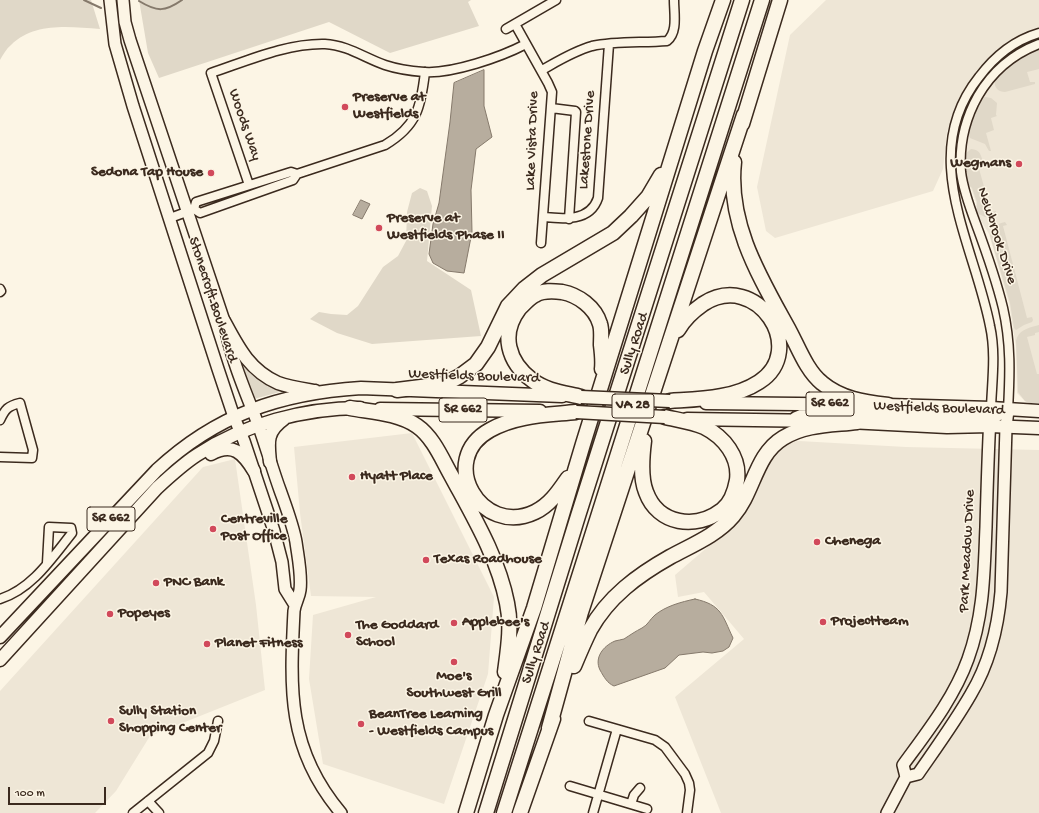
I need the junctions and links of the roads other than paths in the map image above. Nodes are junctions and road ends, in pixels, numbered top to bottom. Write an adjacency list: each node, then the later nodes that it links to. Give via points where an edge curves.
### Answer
1 (110, 0): 24 (main road, Stonecroft Boulevard, via 113,31 121,65)
2 (123, 0): 22 (main road, Stonecroft Boulevard, via 130,40)
3 (556, 0): 9 (street)
4 (674, 0): 13 (street, via 674,32 666,41)
5 (723, 0): 19 (highway)
6 (742, 0): 78 (highway, Sully Road / VA 28)
7 (762, 0): 79 (highway, Sully Road / VA 28)
8 (780, 0): 18 (highway)
9 (515, 24): 10 (street); 12 (street, Lake Vista Drive)
10 (506, 29)
11 (1039, 33): 44 (street, Newbrook Drive, via 1017,42 986,67 966,94 955,120 951,142 952,184 990,326 993,351)
12 (526, 44): 15 (street, Lake Vista Drive); 16 (street, via 486,60 451,69)
13 (608, 44): 15 (street, via 592,46 571,54); 25 (street, Lakestone Drive, via 598,198 592,209)
14 (1039, 44): 37 (street, Newbrook Drive, via 1006,63 984,86 967,118 962,142 962,175 966,192 996,284 1007,328 1010,372)
15 (542, 70): 17 (street, Lake Vista Drive, via 552,92)
16 (425, 72): 20 (street, via 419,109 397,137 385,145); 21 (street, Woods Way, via 385,65 340,46 315,44 284,49 211,73)
17 (551, 108): 23 (street, Lake Vista Drive); 25 (street, via 576,112)
18 (744, 115): 28 (highway); 34 (highway, via 735,154 733,189 743,240 754,264 809,368 817,378 828,388 845,397 865,403)
19 (676, 144): 29 (highway); 30 (highway, via 648,197 631,216 613,233 542,275 508,306 488,347 476,364 445,384)
20 (297, 174): 21 (street, via 290,172); 22 (street, via 291,182 200,213)
21 (249, 185): 22 (street, via 196,202)
22 (191, 211): 24 (street); 27 (main road, Stonecroft Boulevard)
23 (543, 217): 25 (street, Lakestone Drive); 26 (street, Lake Vista Drive)
24 (170, 218): 42 (main road, Stonecroft Boulevard)
25 (569, 219)
26 (541, 243)
27 (224, 321): 31 (main road, via 243,355 261,373 279,383); 36 (main road, Stonecroft Boulevard)
28 (666, 356): 33 (highway, via 685,320 707,302 723,296 739,296 755,302 766,311 778,334 779,347 774,365 758,383 710,398); 40 (highway)
29 (600, 388): 32 (highway, via 603,362 600,324 595,313 583,300 568,293 556,291 534,295 521,307 510,325 509,348 514,361 534,382 554,391); 52 (highway)
30 (397, 390): 31 (main road, Westfields Boulevard / SR 662, via 360,388); 32 (main road, Westfields Boulevard / SR 662)
31 (320, 392): 36 (main road, Westfields Boulevard / SR 662)
32 (581, 397): 33 (main road, Westfields Boulevard / SR 662, bridge)
33 (670, 401): 34 (main road, Westfields Boulevard / SR 662)
34 (888, 405): 44 (main road, Westfields Boulevard / SR 662)
35 (350, 408): 39 (main road, Westfields Boulevard / SR 662); 41 (main road, Westfields Boulevard / SR 662); 62 (highway, via 394,416 421,429 436,449 494,559 507,603 510,624 504,679)
36 (252, 410): 42 (main road, Westfields Boulevard / SR 662); 48 (main road, Stonecroft Boulevard)
37 (1008, 410): 38 (main road, Westfields Boulevard / SR 662); 44 (main road, Westfields Boulevard / SR 662); 49 (main road, Newbrook Drive)
38 (1039, 411)
39 (576, 412): 43 (main road, Westfields Boulevard / SR 662, bridge); 52 (highway, via 517,419 489,430 478,438 470,449 466,479 472,494 484,507 509,517 522,516 535,512 558,493)
40 (647, 413): 43 (highway, via 642,473 646,493 661,512 673,519 694,522 706,520 723,509 732,498 737,478 734,459 728,446 709,431 692,423); 65 (highway, via 581,612)
41 (288, 416): 48 (main road, Westfields Boulevard / SR 662); 54 (main road, via 273,428 271,433)
42 (234, 417): 51 (main road, Stonecroft Boulevard); 60 (main road, Westfields Boulevard / SR 662, via 191,442 157,470)
43 (666, 417): 46 (main road, Westfields Boulevard / SR 662)
44 (990, 418): 46 (main road, via 811,412); 47 (main road, Westfields Boulevard / SR 662, via 947,427); 49 (main road, Westfields Boulevard / SR 662); 67 (main road, Park Meadow Drive, via 984,589 977,633 954,690 903,765)
45 (0, 420): 53 (street, via 5,409 20,403 33,450 32,458)
46 (790, 420): 47 (main road, Westfields Boulevard / SR 662)
47 (857, 422): 65 (highway, via 805,428 782,438 764,457 748,493 730,520 709,536 661,562 626,586 591,629)
48 (258, 426): 51 (main road, Westfields Boulevard / SR 662); 54 (main road, Stonecroft Boulevard)
49 (1006, 427): 50 (main road, Westfields Boulevard / SR 662); 67 (main road, Newbrook Drive, via 1001,592 994,636 971,694 918,774)
50 (1039, 428)
51 (241, 432): 55 (main road, Stonecroft Boulevard); 56 (main road, Westfields Boulevard / SR 662, via 198,454)
52 (582, 444): 62 (highway, via 534,608)
53 (0, 457)
54 (270, 462): 59 (main road, Stonecroft Boulevard, via 296,543 300,591)
55 (254, 471): 56 (main road, via 242,454 227,449 214,452 179,474); 59 (main road, Stonecroft Boulevard, via 281,555 285,589)
56 (170, 476): 61 (main road, Westfields Boulevard / SR 662)
57 (48, 563): 57 (street, via 49,527 71,528 72,533); 58 (street, via 19,591)
58 (0, 600)
59 (295, 605): 76 (main road, Stonecroft Boulevard, via 291,678 296,727 312,771)
60 (0, 638)
61 (0, 660)
62 (496, 715): 77 (highway)
63 (218, 721): 71 (street, via 214,741 208,752)
64 (589, 721): 66 (street)
65 (549, 728): 80 (highway)
66 (618, 729): 70 (street); 82 (street, via 655,740 665,747 685,774 688,783 690,790)
67 (906, 777): 83 (main road, Park Meadow Drive)
68 (570, 786): 70 (street)
69 (640, 788): 72 (street, via 634,795)
70 (598, 794): 72 (street); 81 (street)
71 (148, 801): 74 (street); 75 (street)
72 (632, 804): 73 (street)
73 (647, 809)
74 (133, 813)
75 (159, 813)
76 (341, 813)
77 (466, 813)
78 (486, 813)
79 (504, 813)
80 (520, 813)
81 (593, 813)
82 (687, 813)
83 (887, 813)

